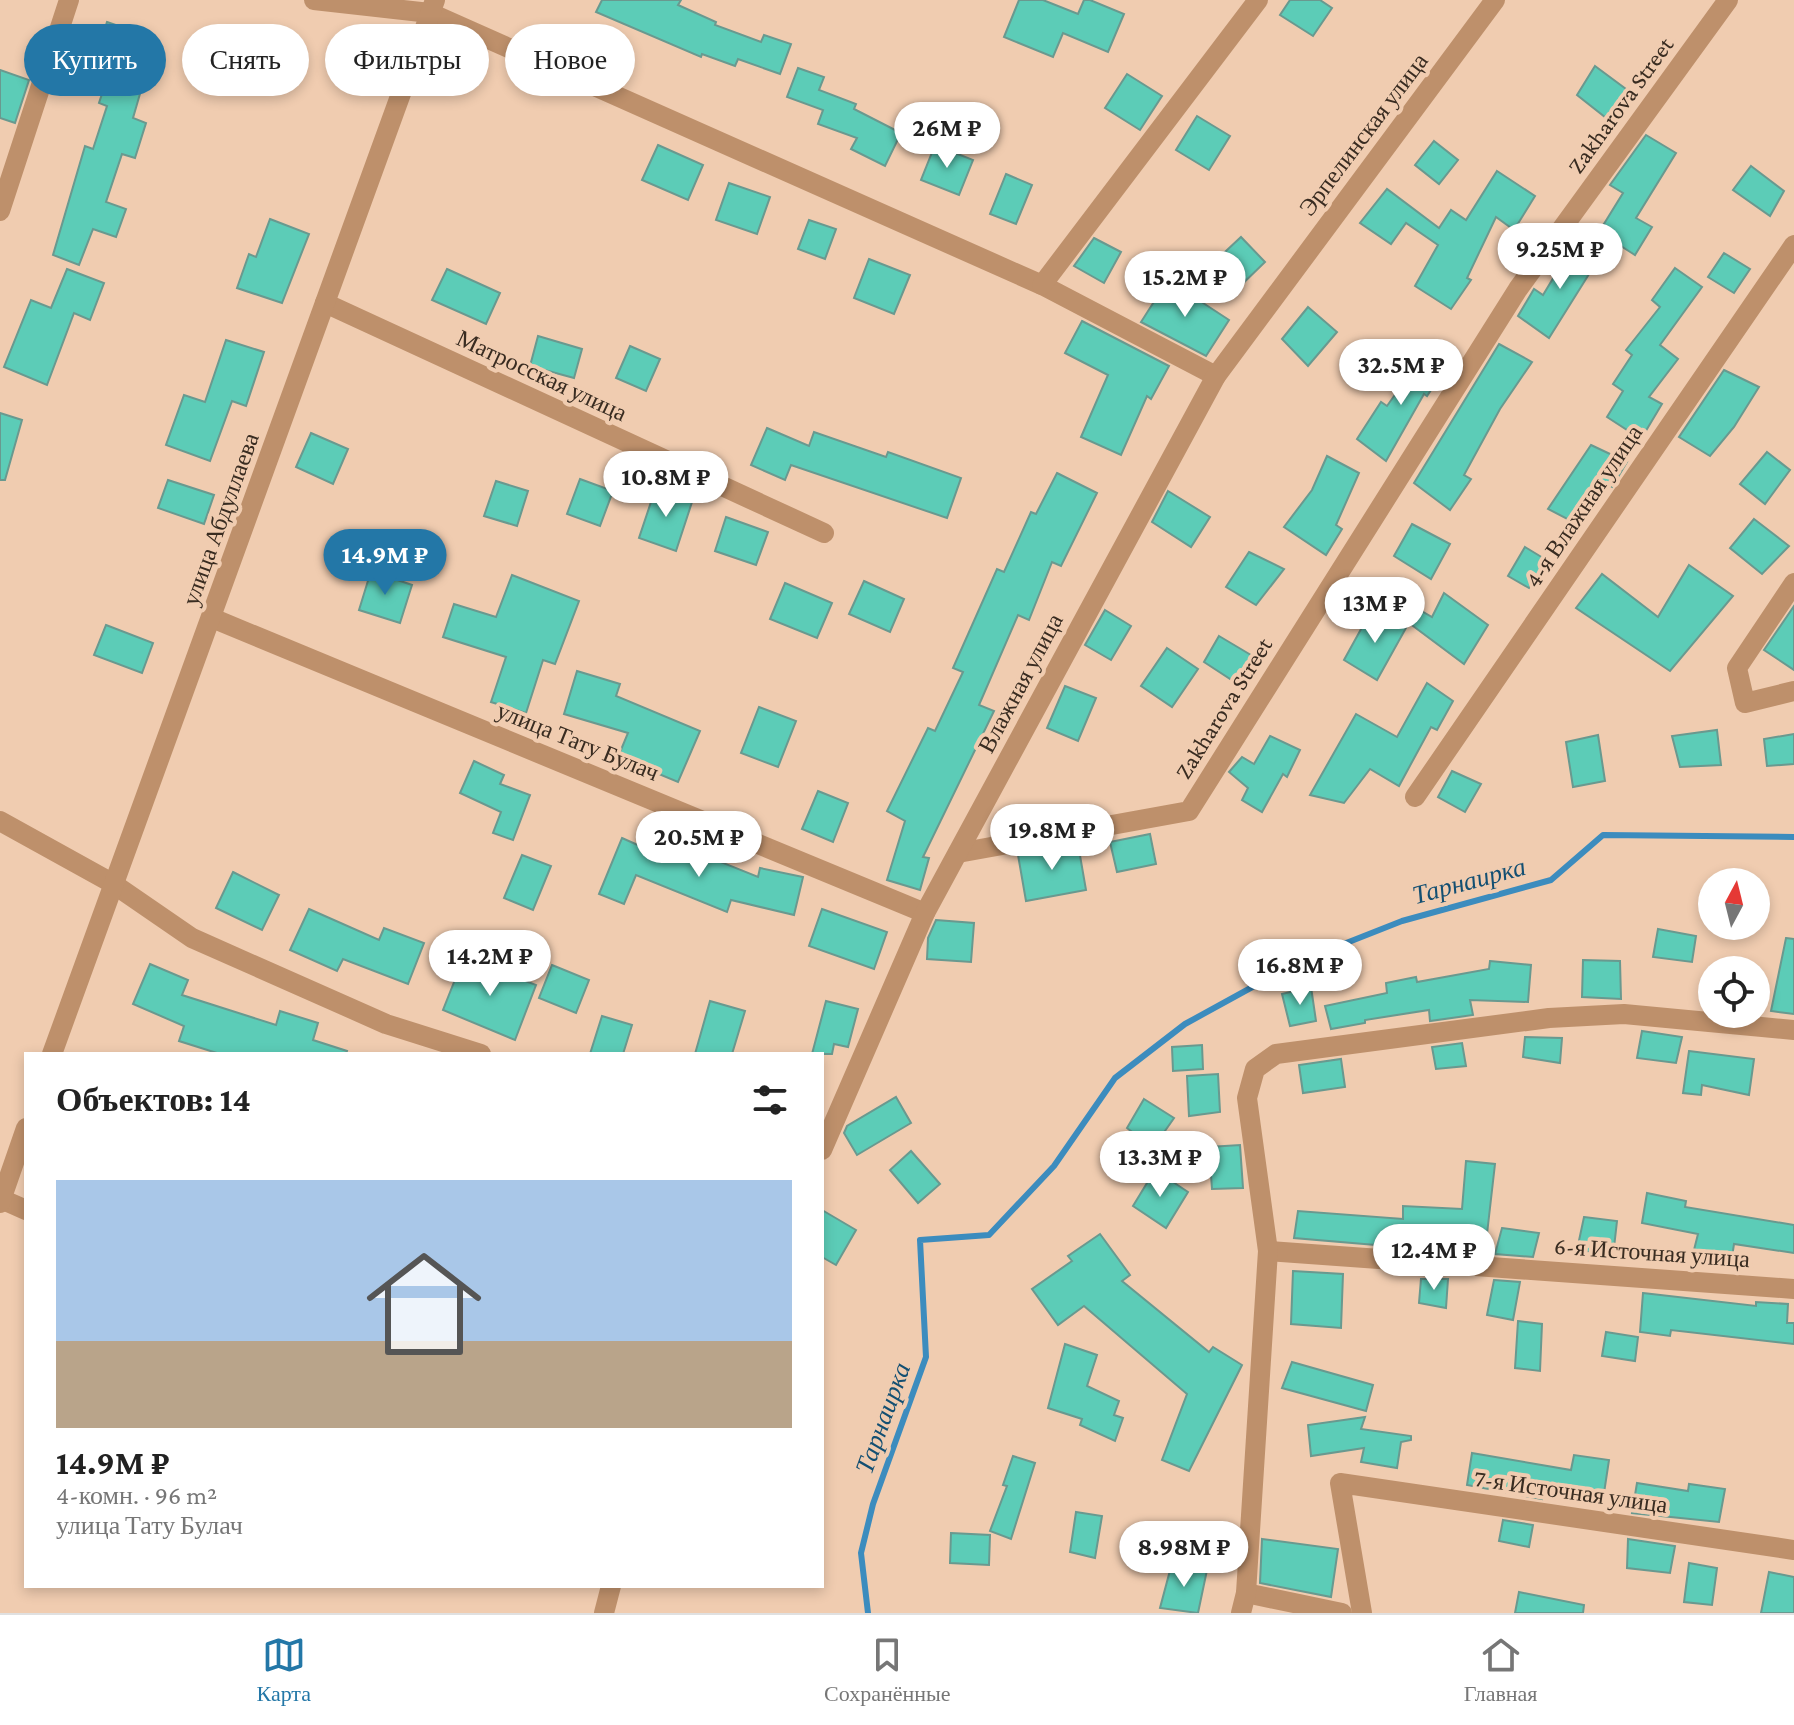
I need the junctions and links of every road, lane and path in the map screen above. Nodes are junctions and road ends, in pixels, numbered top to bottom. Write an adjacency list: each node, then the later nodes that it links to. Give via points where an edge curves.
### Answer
1 (69, 0): 7 (street)
2 (314, 0): 6 (street)
3 (1258, 0): 9 (street)
4 (1495, 0): 11 (street, Эрпелинская улица)
5 (1728, 0): 18 (street, Zakharova Street, via 1518,289 1189,811)
6 (432, 6): 9 (street); 10 (street, улица Абдуллаева)
7 (0, 211)
8 (1794, 245): 16 (street, 4-я Влажная улица)
9 (1042, 285): 11 (street)
10 (325, 303): 12 (street, Матросская улица); 14 (street, улица Абдуллаева)
11 (1216, 376): 18 (street, Влажная улица)
12 (824, 533)
13 (1794, 583): 15 (street, via 1737,668 1745,703)
14 (212, 618): 19 (street, улица Абдуллаева); 20 (street, улица Тату Булач)
15 (1794, 691)
16 (1415, 797)
17 (0, 821): 19 (street)
18 (958, 853): 20 (street, Влажная улица)
19 (112, 883): 22 (street, улица Абдуллаева); 23 (street, via 192,938 386,1024)
20 (925, 913): 25 (street, Влажная улица)
21 (1794, 1030): 28 (street, via 1624,1014 1549,1018 1276,1054 1255,1069 1247,1098)
22 (53, 1052)
23 (475, 1052)
24 (24, 1134): 26 (street)
25 (824, 1137)
26 (1, 1201): 27 (street)
27 (24, 1209)
28 (1268, 1251): 29 (street, 6-я Источная улица); 32 (street)
29 (1794, 1289)
30 (1794, 1550): 35 (street, 7-я Источная улица, via 1340,1483)
31 (610, 1588): 33 (street)
32 (1244, 1603): 34 (street)
33 (604, 1613)
34 (1342, 1613)
35 (1362, 1613)

